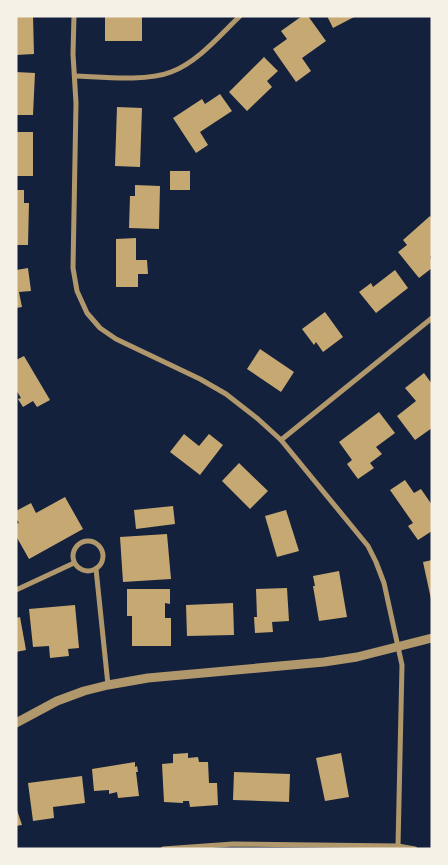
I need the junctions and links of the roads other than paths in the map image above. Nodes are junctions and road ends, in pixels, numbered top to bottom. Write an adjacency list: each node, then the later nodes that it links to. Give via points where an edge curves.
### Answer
1 (74, 16): 3 (street)
2 (240, 16): 3 (street, via 187,64 171,72 148,77)
3 (75, 76): 5 (street, via 73,268 77,291 86,313 116,339 226,394)
4 (432, 318): 5 (street)
5 (281, 440): 10 (street, via 368,546 384,583)
6 (74, 563): 7 (street, via 81,570); 7 (street, via 73,553 78,544 93,542 103,557); 8 (street)
7 (96, 569): 11 (street)
8 (16, 590)
9 (432, 638): 10 (street)
10 (397, 647): 11 (street, via 324,662 148,678); 13 (street, via 402,665)
11 (108, 685): 12 (street, via 57,702)
12 (16, 723)
13 (398, 846): 14 (street, via 232,844); 15 (street)
14 (163, 849)
15 (415, 849)

